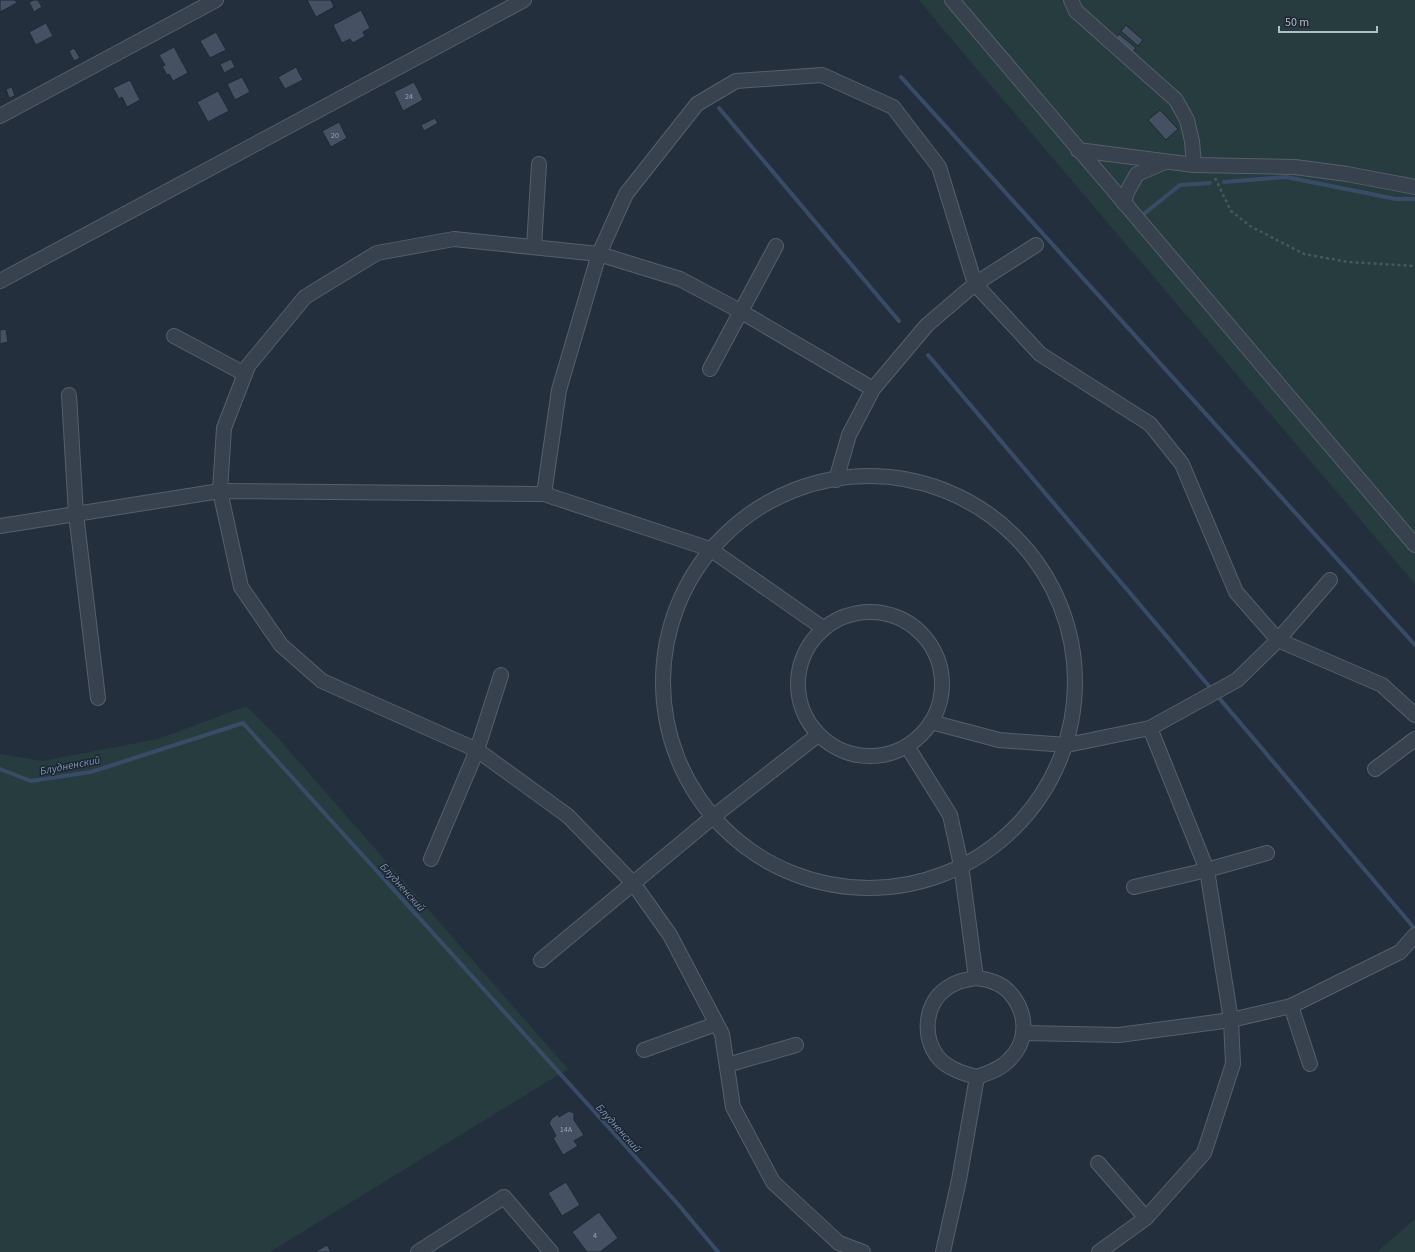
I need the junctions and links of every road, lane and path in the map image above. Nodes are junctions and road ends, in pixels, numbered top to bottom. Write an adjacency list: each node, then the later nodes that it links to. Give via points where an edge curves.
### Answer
1 (216, 0): 5 (street)
2 (524, 0): 18 (street)
3 (952, 0): 6 (street)
4 (1071, 0): 9 (street, via 1076,11 1176,100 1187,120)
5 (0, 116)
6 (1078, 150): 7 (street); 12 (street)
7 (1165, 161): 9 (street); 12 (street, via 1137,174)
8 (539, 164): 15 (street)
9 (1194, 165): 10 (street)
10 (1209, 165): 11 (street, via 1295,167); 17 (path, via 1231,211 1250,226 1304,254 1348,262)
11 (1415, 187)
12 (1124, 203): 31 (street)
13 (1036, 245): 19 (street)
14 (776, 246): 20 (street)
15 (534, 247): 16 (street); 23 (street, via 454,239 377,253 305,297 248,366)
16 (599, 254): 19 (street, via 626,194 697,104 736,82 822,75 893,107 939,167); 20 (street, via 680,279); 28 (street, via 559,390)
17 (1415, 266)
18 (0, 281)
19 (975, 284): 24 (street, via 926,325); 35 (street, via 1040,354 1150,424 1182,464 1236,592)
20 (740, 311): 22 (street); 24 (street)
21 (174, 336): 23 (street)
22 (710, 369)
23 (245, 374): 27 (street, via 224,428)
24 (873, 389): 26 (street, via 849,435)
25 (68, 395): 29 (street)
26 (836, 480): 32 (street, via 816,482 758,507); 43 (street, via 878,475 940,487 996,518 1040,564 1067,620 1076,675 1077,683)
27 (220, 491): 28 (street); 29 (street); 45 (street, via 241,587 281,646 322,681)
28 (544, 494): 32 (street)
29 (76, 514): 30 (street); 37 (street)
30 (0, 526)
31 (1415, 545)
32 (710, 549): 34 (street); 47 (street, via 676,606 662,670 669,736 696,796)
33 (1330, 580): 35 (street)
34 (823, 628): 39 (street, via 843,616 867,611 891,614 912,625 929,642 940,663 943,687 938,710); 41 (street, via 807,647 799,669 798,693 804,716)
35 (1278, 640): 38 (street, via 1382,685); 40 (street, via 1237,680)
36 (501, 675): 45 (street)
37 (98, 698)
38 (1415, 715)
39 (931, 722): 43 (street, via 999,740); 44 (street, via 926,731)
40 (1150, 728): 43 (street); 51 (street)
41 (818, 735): 44 (street, via 838,749 861,756 885,755); 47 (street)
42 (1415, 739): 46 (street)
43 (1067, 745): 50 (street, via 1037,804 990,851)
44 (907, 746): 50 (street, via 950,816)
45 (477, 750): 49 (street); 52 (street, via 568,816)
46 (1375, 770)
47 (714, 816): 50 (street, via 742,845 799,877 865,889 930,880); 52 (street)
48 (1267, 853): 51 (street)
49 (431, 860)
50 (961, 865): 56 (street)
51 (1207, 870): 53 (street); 58 (street)
52 (633, 884): 55 (street); 59 (street, via 670,935)
53 (1134, 887)
54 (1415, 935): 57 (street, via 1400,952)
55 (541, 960)
56 (976, 978): 60 (street, via 992,981 1006,989 1017,1001 1023,1017); 65 (street, via 960,980 936,998 929,1012 927,1028 930,1043 949,1067)
57 (1291, 1006): 58 (street); 63 (street)
58 (1231, 1020): 60 (street, via 1119,1035); 67 (street, via 1233,1064 1204,1153)
59 (716, 1024): 62 (street); 64 (street, via 722,1034)
60 (1023, 1033): 65 (street, via 1018,1048 1008,1061 995,1070)
61 (796, 1045): 64 (street)
62 (644, 1050)
63 (1310, 1064)
64 (727, 1065): 70 (street, via 733,1107 773,1182 839,1243)
65 (977, 1077): 71 (street)
66 (1098, 1164): 67 (street)
67 (1146, 1218): 72 (street)
68 (418, 1252): 69 (street, via 504,1197)
69 (551, 1252)
70 (863, 1252)
71 (943, 1252)
72 (1099, 1252)

